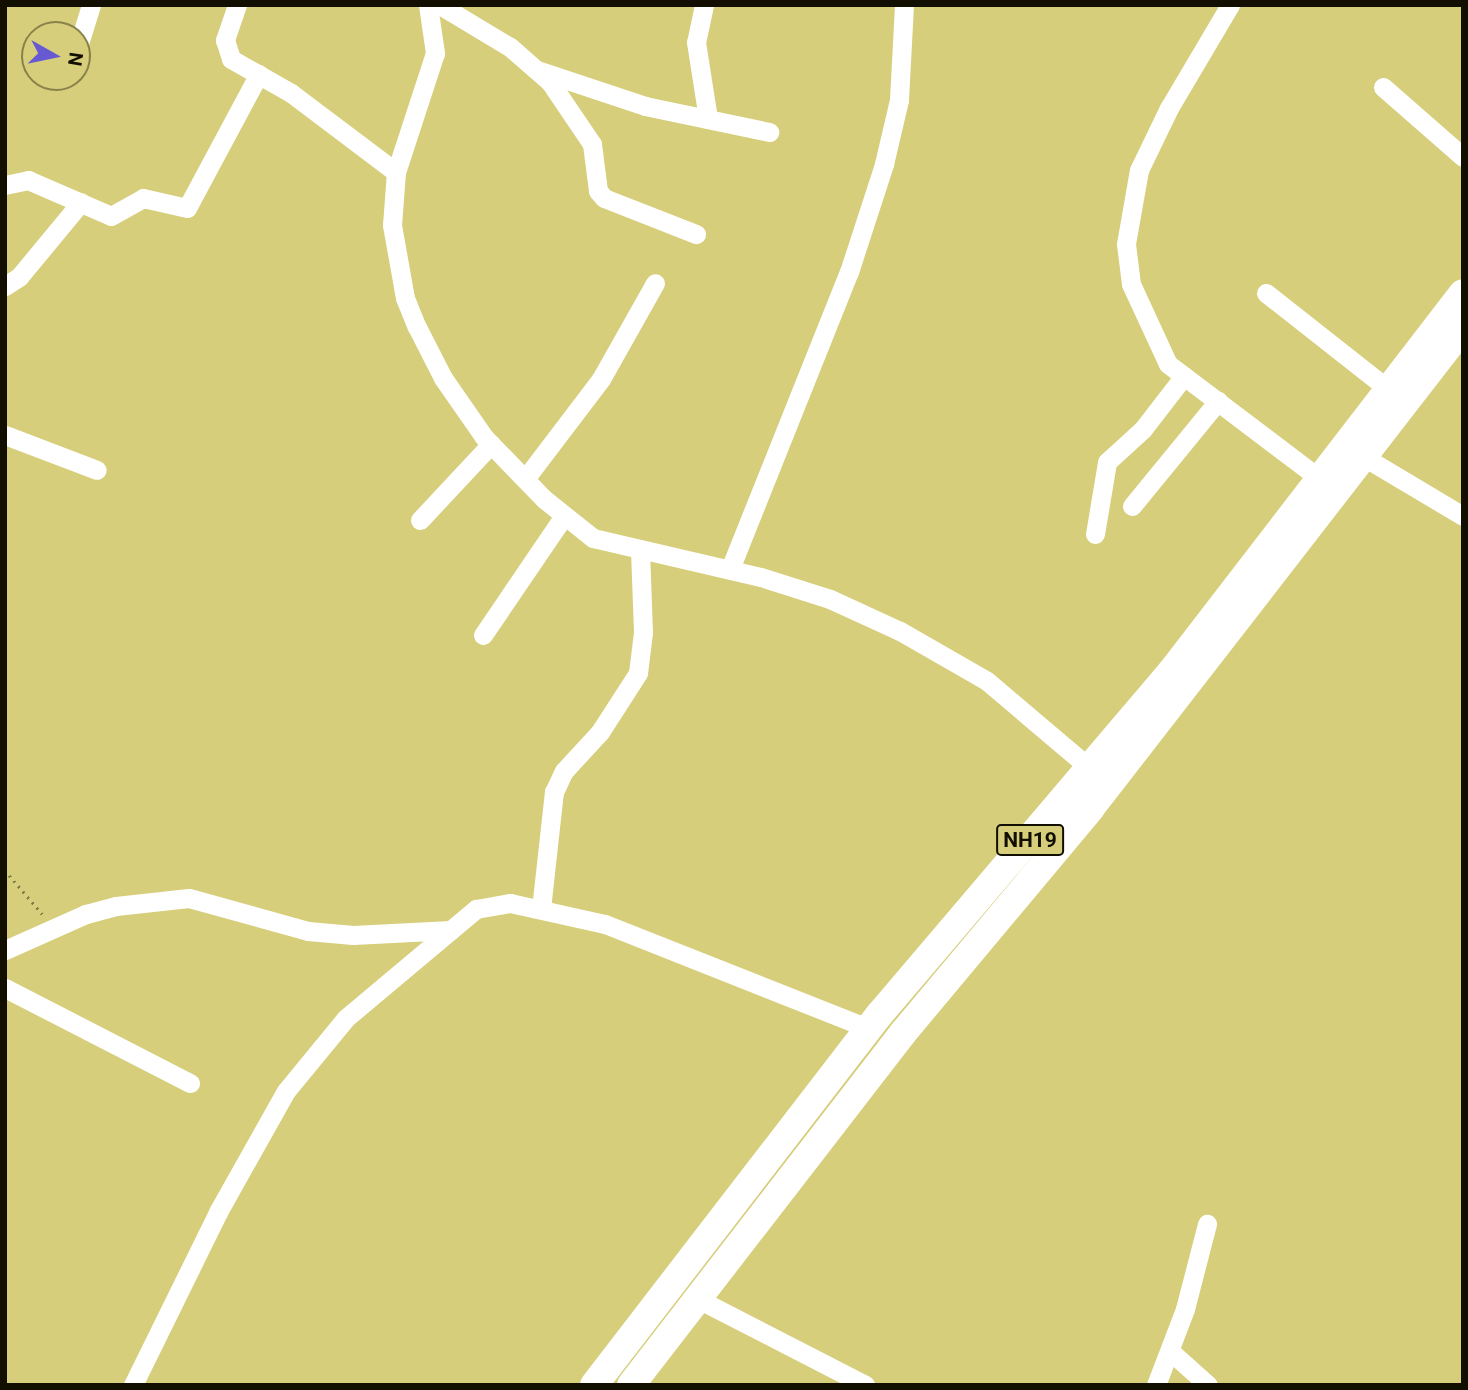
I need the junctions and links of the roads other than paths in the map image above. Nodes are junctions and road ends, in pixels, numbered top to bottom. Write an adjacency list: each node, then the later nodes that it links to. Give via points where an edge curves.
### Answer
1 (237, 5): 8 (street, via 225,40 227,52)
2 (428, 5): 13 (street, via 435,53)
3 (440, 5): 7 (street)
4 (704, 5): 10 (street, via 696,42)
5 (904, 5): 37 (street, via 900,100 884,163 849,272)
6 (1230, 5): 22 (street, via 1150,144 1131,204 1126,244 1131,284 1158,351)
7 (539, 70): 10 (street, via 645,106); 16 (street, via 592,144 598,191 604,198)
8 (258, 74): 13 (street); 15 (street, via 194,203 181,208 143,198 111,216)
9 (1383, 87): 12 (street)
10 (708, 119): 11 (street)
11 (769, 132)
12 (1463, 157)
13 (396, 172): 26 (street, via 392,225 405,298 443,378)
14 (5, 185): 15 (street, via 28,180)
15 (81, 202): 18 (street, via 19,277)
16 (696, 234)
17 (654, 283): 30 (street, via 601,379)
18 (5, 286)
19 (1266, 293): 23 (street)
20 (1463, 293): 23 (highway, NH19)
21 (1463, 328): 27 (highway, NH19)
22 (1184, 376): 24 (street); 35 (street, via 1143,429 1107,462)
23 (1388, 389): 29 (highway, NH19)
24 (1218, 401): 29 (street); 31 (street)
25 (5, 435): 28 (street)
26 (491, 444): 30 (street); 34 (street)
27 (1364, 457): 33 (street); 45 (highway, NH19, via 1099,798)
28 (97, 470)
29 (1319, 478): 39 (highway, NH19)
30 (525, 479): 32 (street)
31 (1132, 506)
32 (564, 516): 36 (street, via 593,538); 38 (street)
33 (1463, 516)
34 (419, 520)
35 (1095, 534)
36 (640, 550): 37 (street); 40 (street, via 638,673 600,732 564,771 554,792)
37 (730, 569): 39 (street, via 830,599 944,653 986,681)
38 (483, 635)
39 (1092, 770): 44 (highway, NH19)
40 (541, 909): 41 (street, via 488,904); 44 (street, via 605,924)
41 (451, 930): 42 (street, via 353,935 308,930 190,898 116,906); 50 (street, via 346,1018 286,1091 218,1212)
42 (5, 950)
43 (5, 988): 46 (street)
44 (874, 1022): 45 (highway); 51 (highway, NH19)
45 (903, 1033): 48 (highway, NH19)
46 (190, 1083)
47 (1207, 1224): 49 (street)
48 (698, 1299): 52 (highway, NH19); 53 (street)
49 (1170, 1352): 54 (street); 55 (street)
50 (133, 1385)
51 (594, 1385)
52 (631, 1385)
53 (865, 1385)
54 (1156, 1385)
55 (1208, 1385)

